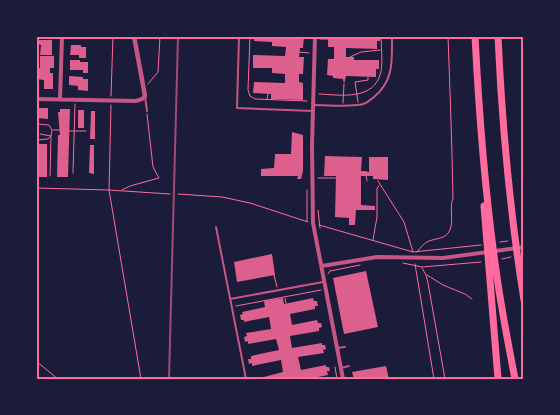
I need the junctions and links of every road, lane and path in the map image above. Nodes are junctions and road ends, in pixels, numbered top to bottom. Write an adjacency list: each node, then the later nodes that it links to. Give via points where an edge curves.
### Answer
1 (62, 36): 27 (street)
2 (113, 36): 30 (path)
3 (134, 36): 21 (street)
4 (160, 36): 21 (path, via 158,72)
5 (239, 36): 35 (lane, via 237,108)
6 (250, 36): 29 (path, via 249,93 255,100)
7 (382, 36): 15 (path)
8 (392, 36): 33 (lane, via 389,78 380,92 367,103)
9 (448, 36): 72 (path, via 453,147 452,224 442,238 429,241)
10 (475, 36): 82 (highway)
11 (498, 36): 91 (highway, via 502,119)
12 (318, 37): 13 (path); 14 (path); 32 (street)
13 (328, 39)
14 (320, 45)
15 (381, 50): 18 (path); 24 (path, via 376,83)
16 (300, 52): 17 (path)
17 (310, 53)
18 (350, 57)
19 (368, 77): 24 (path, via 368,80 355,82)
20 (344, 84): 23 (path)
21 (144, 88): 25 (street)
22 (268, 94): 29 (path)
23 (343, 95): 24 (path); 32 (path, via 318,94); 34 (path)
24 (356, 95): 33 (path)
25 (145, 96): 30 (street, via 136,101); 36 (lane)
26 (36, 98): 27 (street)
27 (60, 99): 28 (street)
28 (75, 100): 30 (street); 41 (path)
29 (267, 100): 31 (path)
30 (111, 101): 57 (path)
31 (308, 101)
32 (316, 105): 34 (lane); 35 (street)
33 (359, 105): 34 (lane)
34 (343, 106)
35 (314, 110): 62 (street)
36 (147, 111): 58 (path, via 153,167 158,178)
37 (36, 124): 38 (path, via 48,125)
38 (52, 130): 39 (path); 44 (path)
39 (60, 130)
40 (70, 131): 41 (path)
41 (74, 131): 42 (path); 46 (path)
42 (86, 131)
43 (40, 134): 44 (path)
44 (51, 136): 45 (path, via 46,140); 47 (path)
45 (36, 140)
46 (73, 173)
47 (50, 176)
48 (366, 176): 51 (path)
49 (332, 178): 50 (path); 53 (path, via 317,178); 54 (path)
50 (336, 178)
51 (367, 181)
52 (378, 182): 55 (path)
53 (317, 183)
54 (331, 183)
55 (380, 185): 67 (path, via 376,188 377,217); 71 (path, via 404,222)
56 (36, 188): 57 (path)
57 (109, 190): 58 (path); 101 (path)
58 (120, 191): 59 (path)
59 (170, 194)
60 (178, 194): 62 (path, via 250,203)
61 (318, 208): 63 (path)
62 (313, 223): 63 (path); 80 (street)
63 (319, 225): 65 (path); 67 (path)
64 (216, 227): 90 (lane)
65 (320, 233)
66 (515, 240): 68 (path)
67 (373, 241): 71 (path)
68 (498, 242)
69 (480, 245): 72 (path)
70 (524, 247): 74 (street)
71 (413, 252): 72 (path); 74 (path)
72 (417, 252)
73 (514, 257): 75 (path)
74 (414, 259): 79 (path); 80 (street, via 377,257)
75 (495, 260)
76 (485, 261): 81 (path)
77 (396, 262): 79 (path)
78 (365, 264): 80 (path, via 330,271 328,275)
79 (415, 264): 81 (path); 105 (path)
80 (324, 266): 85 (street)
81 (422, 267): 84 (path)
82 (493, 270): 107 (highway); 108 (highway)
83 (274, 275): 86 (path)
84 (426, 275): 89 (path); 106 (path)
85 (324, 282): 86 (lane); 95 (street)
86 (277, 290): 90 (lane)
87 (321, 290): 88 (path)
88 (285, 297): 92 (path); 93 (path)
89 (472, 298)
90 (230, 299): 93 (lane)
91 (524, 300)
92 (286, 303)
93 (232, 307): 102 (lane)
94 (345, 347): 95 (lane)
95 (337, 348): 98 (street)
96 (36, 361): 100 (path)
97 (349, 366): 98 (lane)
98 (341, 368): 104 (street)
99 (337, 378): 103 (path)
100 (58, 379)
101 (141, 379)
102 (246, 379)
103 (332, 379)
104 (343, 379)
105 (434, 379)
106 (445, 379)
107 (498, 379)
108 (514, 379)

